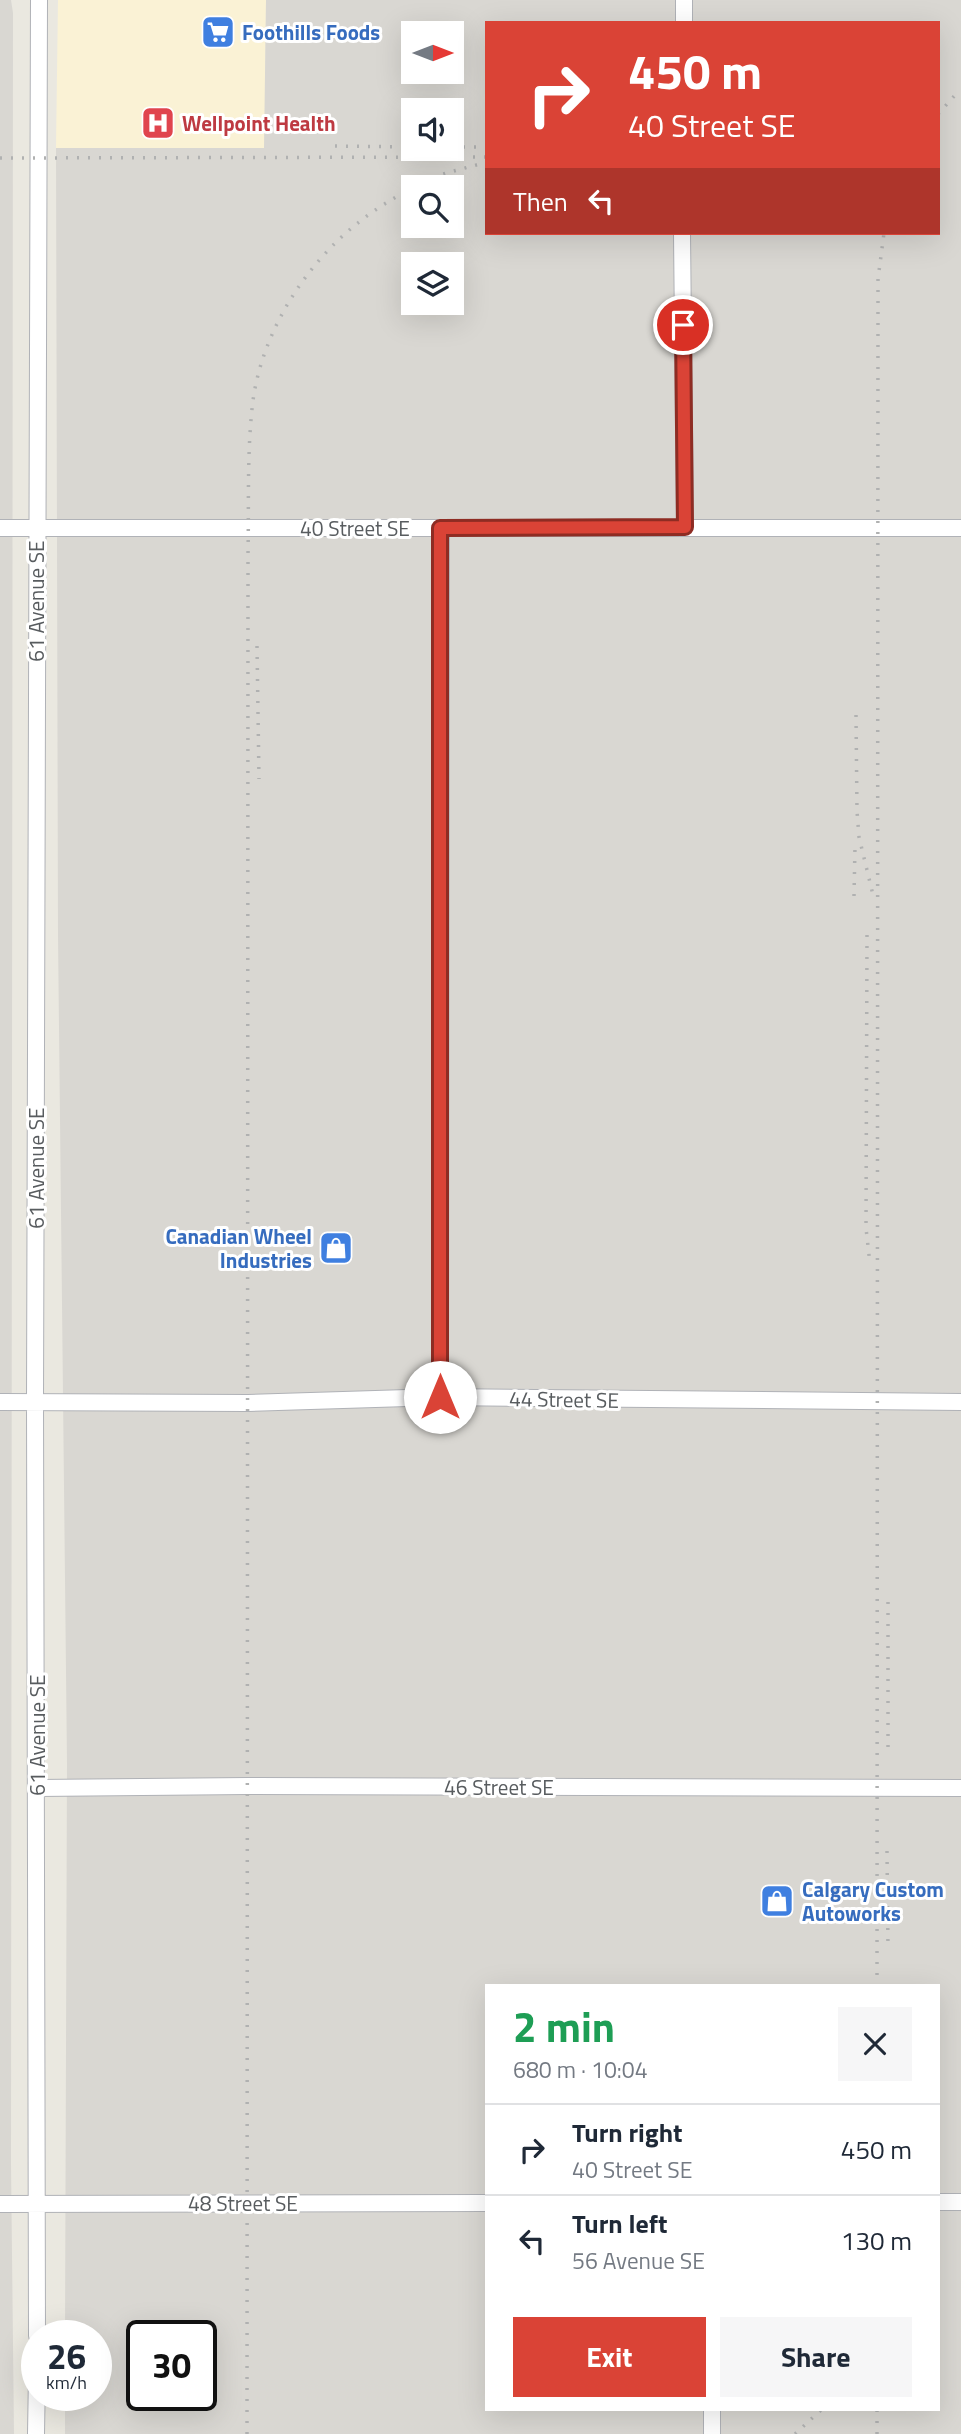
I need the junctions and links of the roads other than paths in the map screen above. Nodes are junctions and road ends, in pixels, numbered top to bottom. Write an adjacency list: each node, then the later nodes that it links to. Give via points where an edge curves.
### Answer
1 (39, 0): 5 (street, 61 Avenue SE)
2 (684, 0): 3 (street)
3 (684, 21)
4 (682, 235): 6 (street)
5 (36, 527): 7 (street, 40 Street SE); 8 (street, 40 Street SE); 12 (street, 61 Avenue SE)
6 (685, 527): 8 (street, 40 Street SE); 9 (street, 40 Street SE)
7 (0, 528)
8 (440, 528): 10 (street)
9 (961, 528)
10 (440, 1397): 12 (street, 44 Street SE, via 248,1403); 13 (street, 44 Street SE)
11 (0, 1402): 12 (street, 44 Street SE)
12 (35, 1402): 14 (street, 61 Avenue SE)
13 (961, 1402)
14 (37, 1788): 15 (street, 46 Street SE); 18 (street, 61 Avenue SE)
15 (961, 1788)
16 (940, 2202): 17 (street)
17 (961, 2202)
18 (37, 2203): 19 (street, 48 Street SE); 20 (street, 48 Street SE); 21 (street, 61 Avenue SE)
19 (485, 2203)
20 (0, 2204)
21 (37, 2320)
22 (37, 2411): 24 (street)
23 (712, 2411): 25 (street)
24 (37, 2434)
25 (712, 2434)

